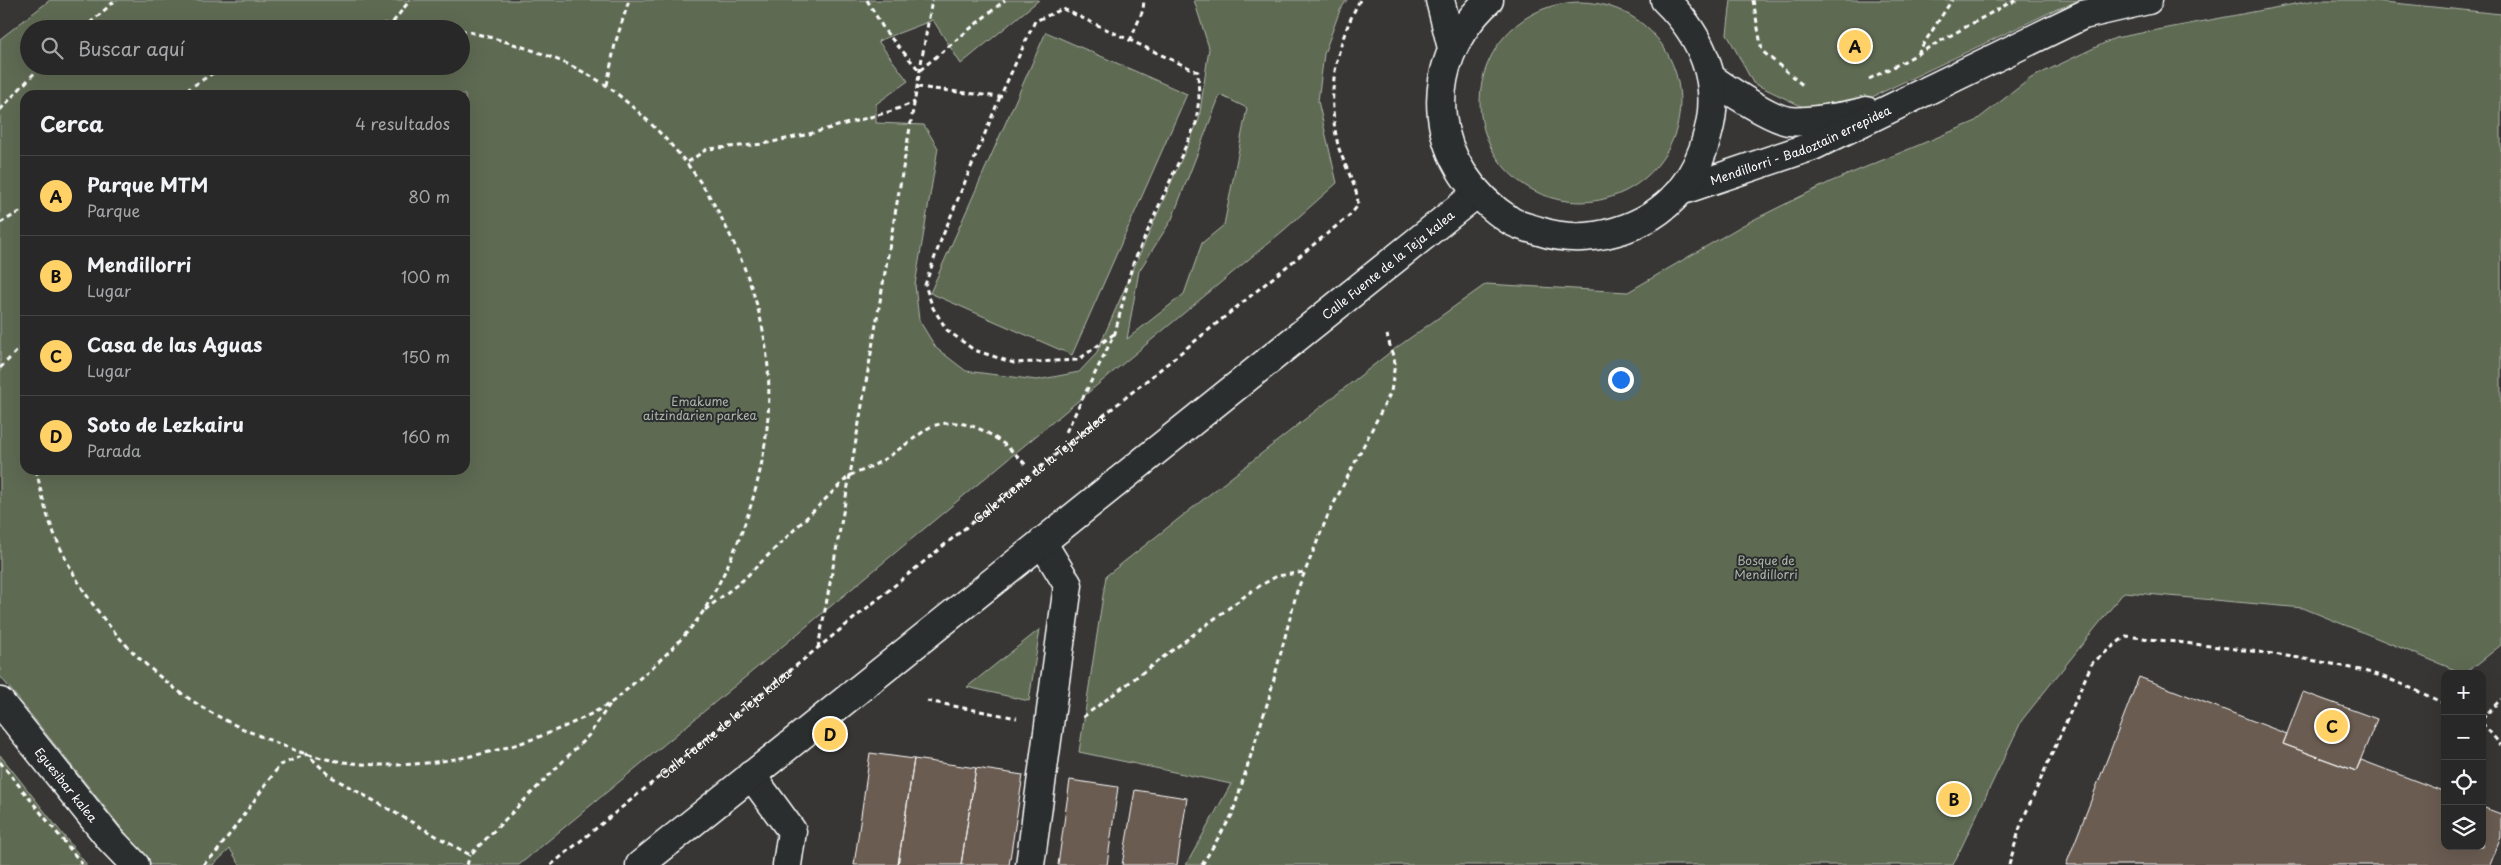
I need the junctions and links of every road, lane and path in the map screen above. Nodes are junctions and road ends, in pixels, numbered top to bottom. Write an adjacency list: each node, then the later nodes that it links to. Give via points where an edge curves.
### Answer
1 (116, 0): 16 (path)
2 (410, 0): 17 (path)
3 (630, 0): 27 (path, via 615,44)
4 (867, 0): 22 (path, via 885,31)
5 (932, 0): 22 (path)
6 (1005, 0): 22 (path)
7 (1144, 0): 19 (path)
8 (1360, 0): 51 (path, Calle Fuente de la Teja kalea, via 1335,62 1332,96 1333,123 1340,152 1358,195 1358,206)
9 (1440, 0): 20 (street)
10 (1489, 0): 20 (street, via 1472,15)
11 (1665, 0): 25 (street, via 1684,19 1701,47)
12 (1754, 0): 29 (path, via 1762,51 1803,87)
13 (1952, 0): 21 (path)
14 (2019, 0): 21 (path)
15 (2148, 0): 32 (street, Mendillorri - Badoztain errepidea, via 2083,15)
16 (93, 20)
17 (394, 20)
18 (470, 32): 27 (path, via 502,39 559,59)
19 (1130, 41): 31 (path, via 1063,9 1035,21); 40 (path, via 1198,72 1199,98 1196,123 1132,266)
20 (1452, 48): 37 (street, via 1442,86 1442,125 1454,162)
21 (1916, 55): 26 (path)
22 (920, 71): 28 (path)
23 (33, 75): 34 (path)
24 (210, 75): 30 (path)
25 (1711, 78): 32 (street, Mendillorri - Badoztain errepidea, via 1748,102 1788,121 1853,115); 36 (street, via 1712,118 1702,157)
26 (1867, 80)
27 (607, 85): 35 (path, via 651,123)
28 (917, 87): 31 (path); 33 (path)
29 (1813, 87)
30 (186, 90)
31 (1000, 97): 40 (path, via 925,285 933,308 947,330 974,350 1014,363 1078,360)
32 (1918, 97): 36 (street, Mendillorri - Badoztain errepidea, via 1813,146)
33 (915, 102): 35 (path, via 809,134 763,144 706,149); 47 (path)
34 (0, 110)
35 (688, 162): 50 (path, via 717,208 742,259 758,309 768,368 767,422 760,480 735,546)
36 (1680, 191): 37 (street, via 1645,221 1602,236 1556,237 1512,222)
37 (1476, 194): 48 (street, Calle Fuente de la Teja kalea)
38 (20, 212): 39 (path)
39 (0, 223)
40 (1115, 333): 44 (path)
41 (1387, 335): 49 (path, via 1395,363 1391,392 1328,515)
42 (20, 348): 43 (path)
43 (0, 368)
44 (1066, 432)
45 (1026, 465): 47 (path, via 1006,444 982,430 959,423 935,425 868,470)
46 (37, 475): 62 (path, via 49,519 73,572 101,618 144,665 188,698 237,727)
47 (850, 475): 50 (path, via 743,580); 51 (path)
48 (1042, 542): 58 (street, via 1068,585); 64 (street, Calle Fuente de la Teja kalea)
49 (1305, 572): 58 (path, via 1277,576 1253,590 1069,728); 75 (path, via 1232,815)
50 (704, 611): 55 (path, via 662,659)
51 (817, 649): 71 (path, Calle Fuente de la Teja kalea)
52 (2501, 699): 57 (path)
53 (926, 701): 58 (path)
54 (0, 702): 68 (street, Eguesibar kalea, via 110,839)
55 (611, 702): 62 (path, via 524,743 469,757 407,766); 65 (path, via 589,735)
56 (2441, 702): 76 (path, via 2361,671 2250,650 2126,636 2092,663 2021,824)
57 (2486, 715)
58 (1049, 725): 74 (street)
59 (2486, 727): 61 (path)
60 (0, 728): 67 (street, Eguesibar kalea)
61 (2501, 744)
62 (307, 754): 65 (path, via 330,776); 69 (path, via 280,765 216,853)
63 (0, 762): 66 (path)
64 (751, 775): 72 (street, Calle Fuente de la Teja kalea); 73 (street, via 792,831)
65 (470, 855): 70 (path)
66 (83, 865)
67 (110, 865)
68 (135, 865)
69 (203, 865)
70 (467, 865)
71 (551, 865)
72 (640, 865)
73 (787, 865)
74 (1030, 865)
75 (1202, 865)
76 (2008, 865)

